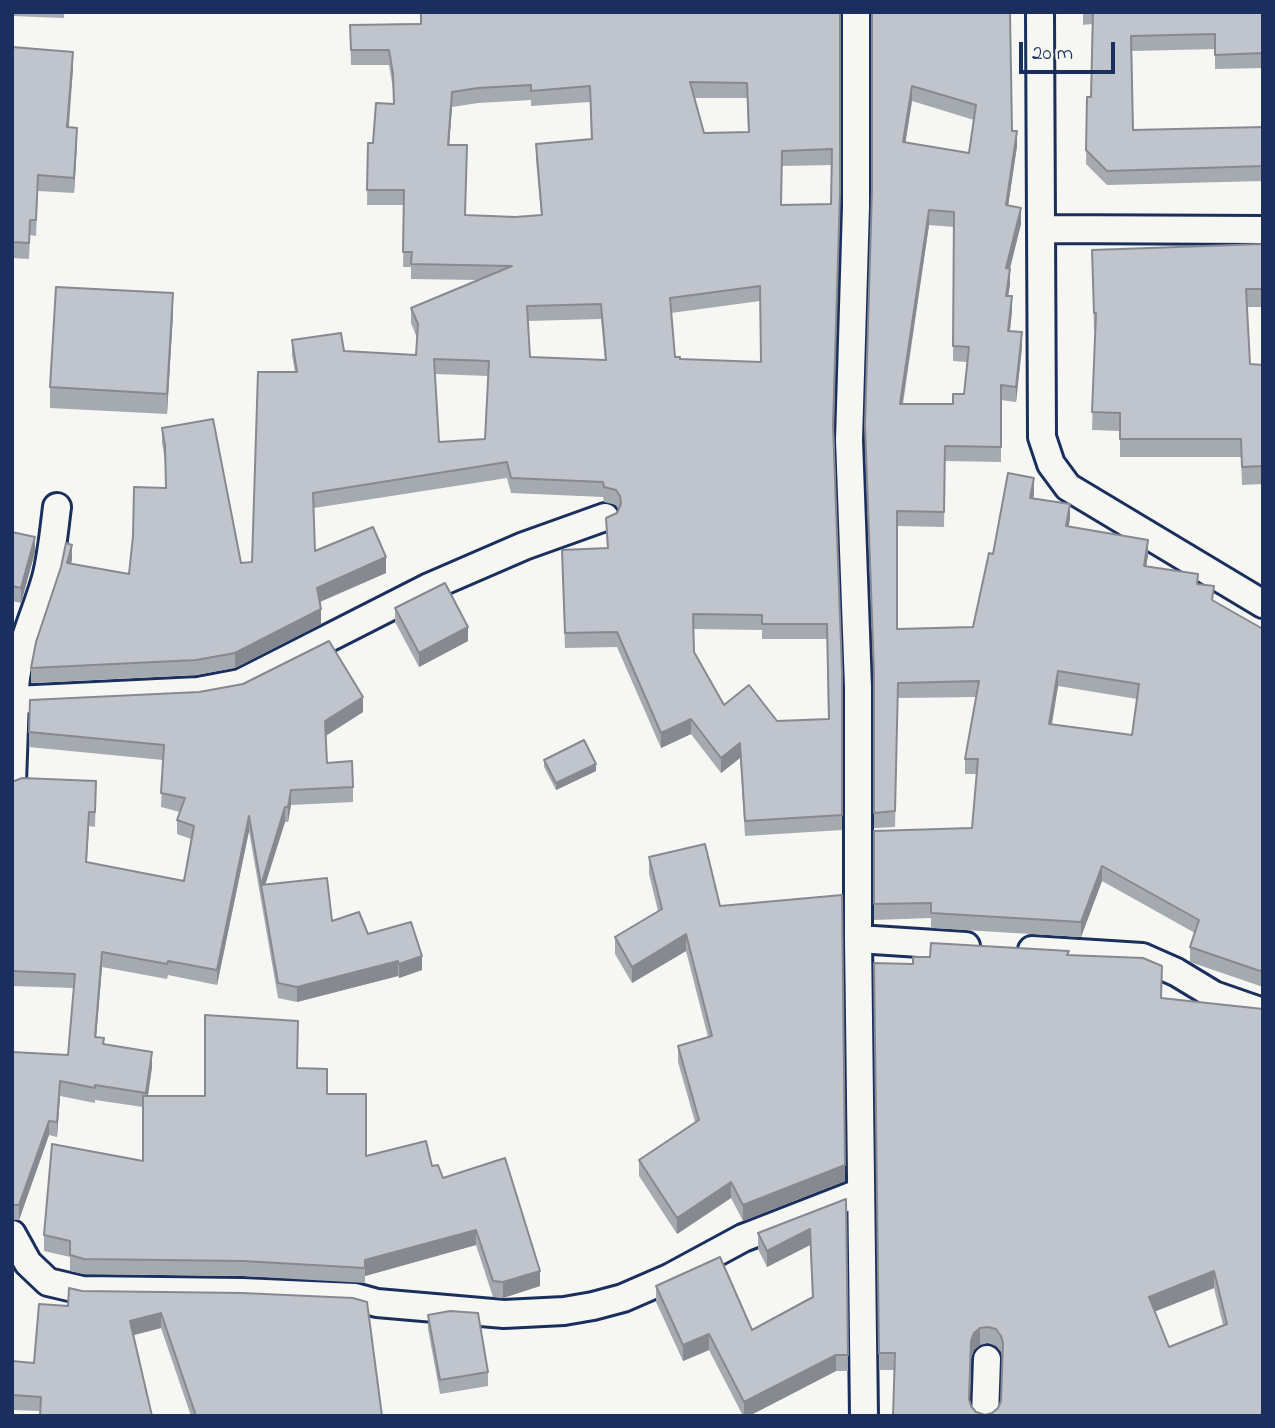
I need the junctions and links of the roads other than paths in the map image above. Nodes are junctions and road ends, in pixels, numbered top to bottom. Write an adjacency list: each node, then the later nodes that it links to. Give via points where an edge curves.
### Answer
1 (856, 12): 10 (street, via 849,439 858,687)
2 (1040, 12): 3 (street)
3 (1042, 229): 4 (street); 7 (street, via 1042,437 1058,476 1069,487)
4 (1263, 230)
5 (57, 507): 8 (street, via 47,576 25,640)
6 (605, 517): 8 (street, via 427,588 240,683 198,691)
7 (1263, 604)
8 (15, 700): 9 (street)
9 (12, 782)
10 (858, 939): 11 (street, via 1142,957 1214,995); 12 (street)
11 (1263, 1012)
12 (861, 1192): 13 (street, via 743,1238 623,1298 564,1311 504,1314 355,1297 82,1290 48,1282 28,1263); 15 (street)
13 (12, 1234)
14 (987, 1359): 16 (street)
15 (864, 1416)
16 (985, 1416)

